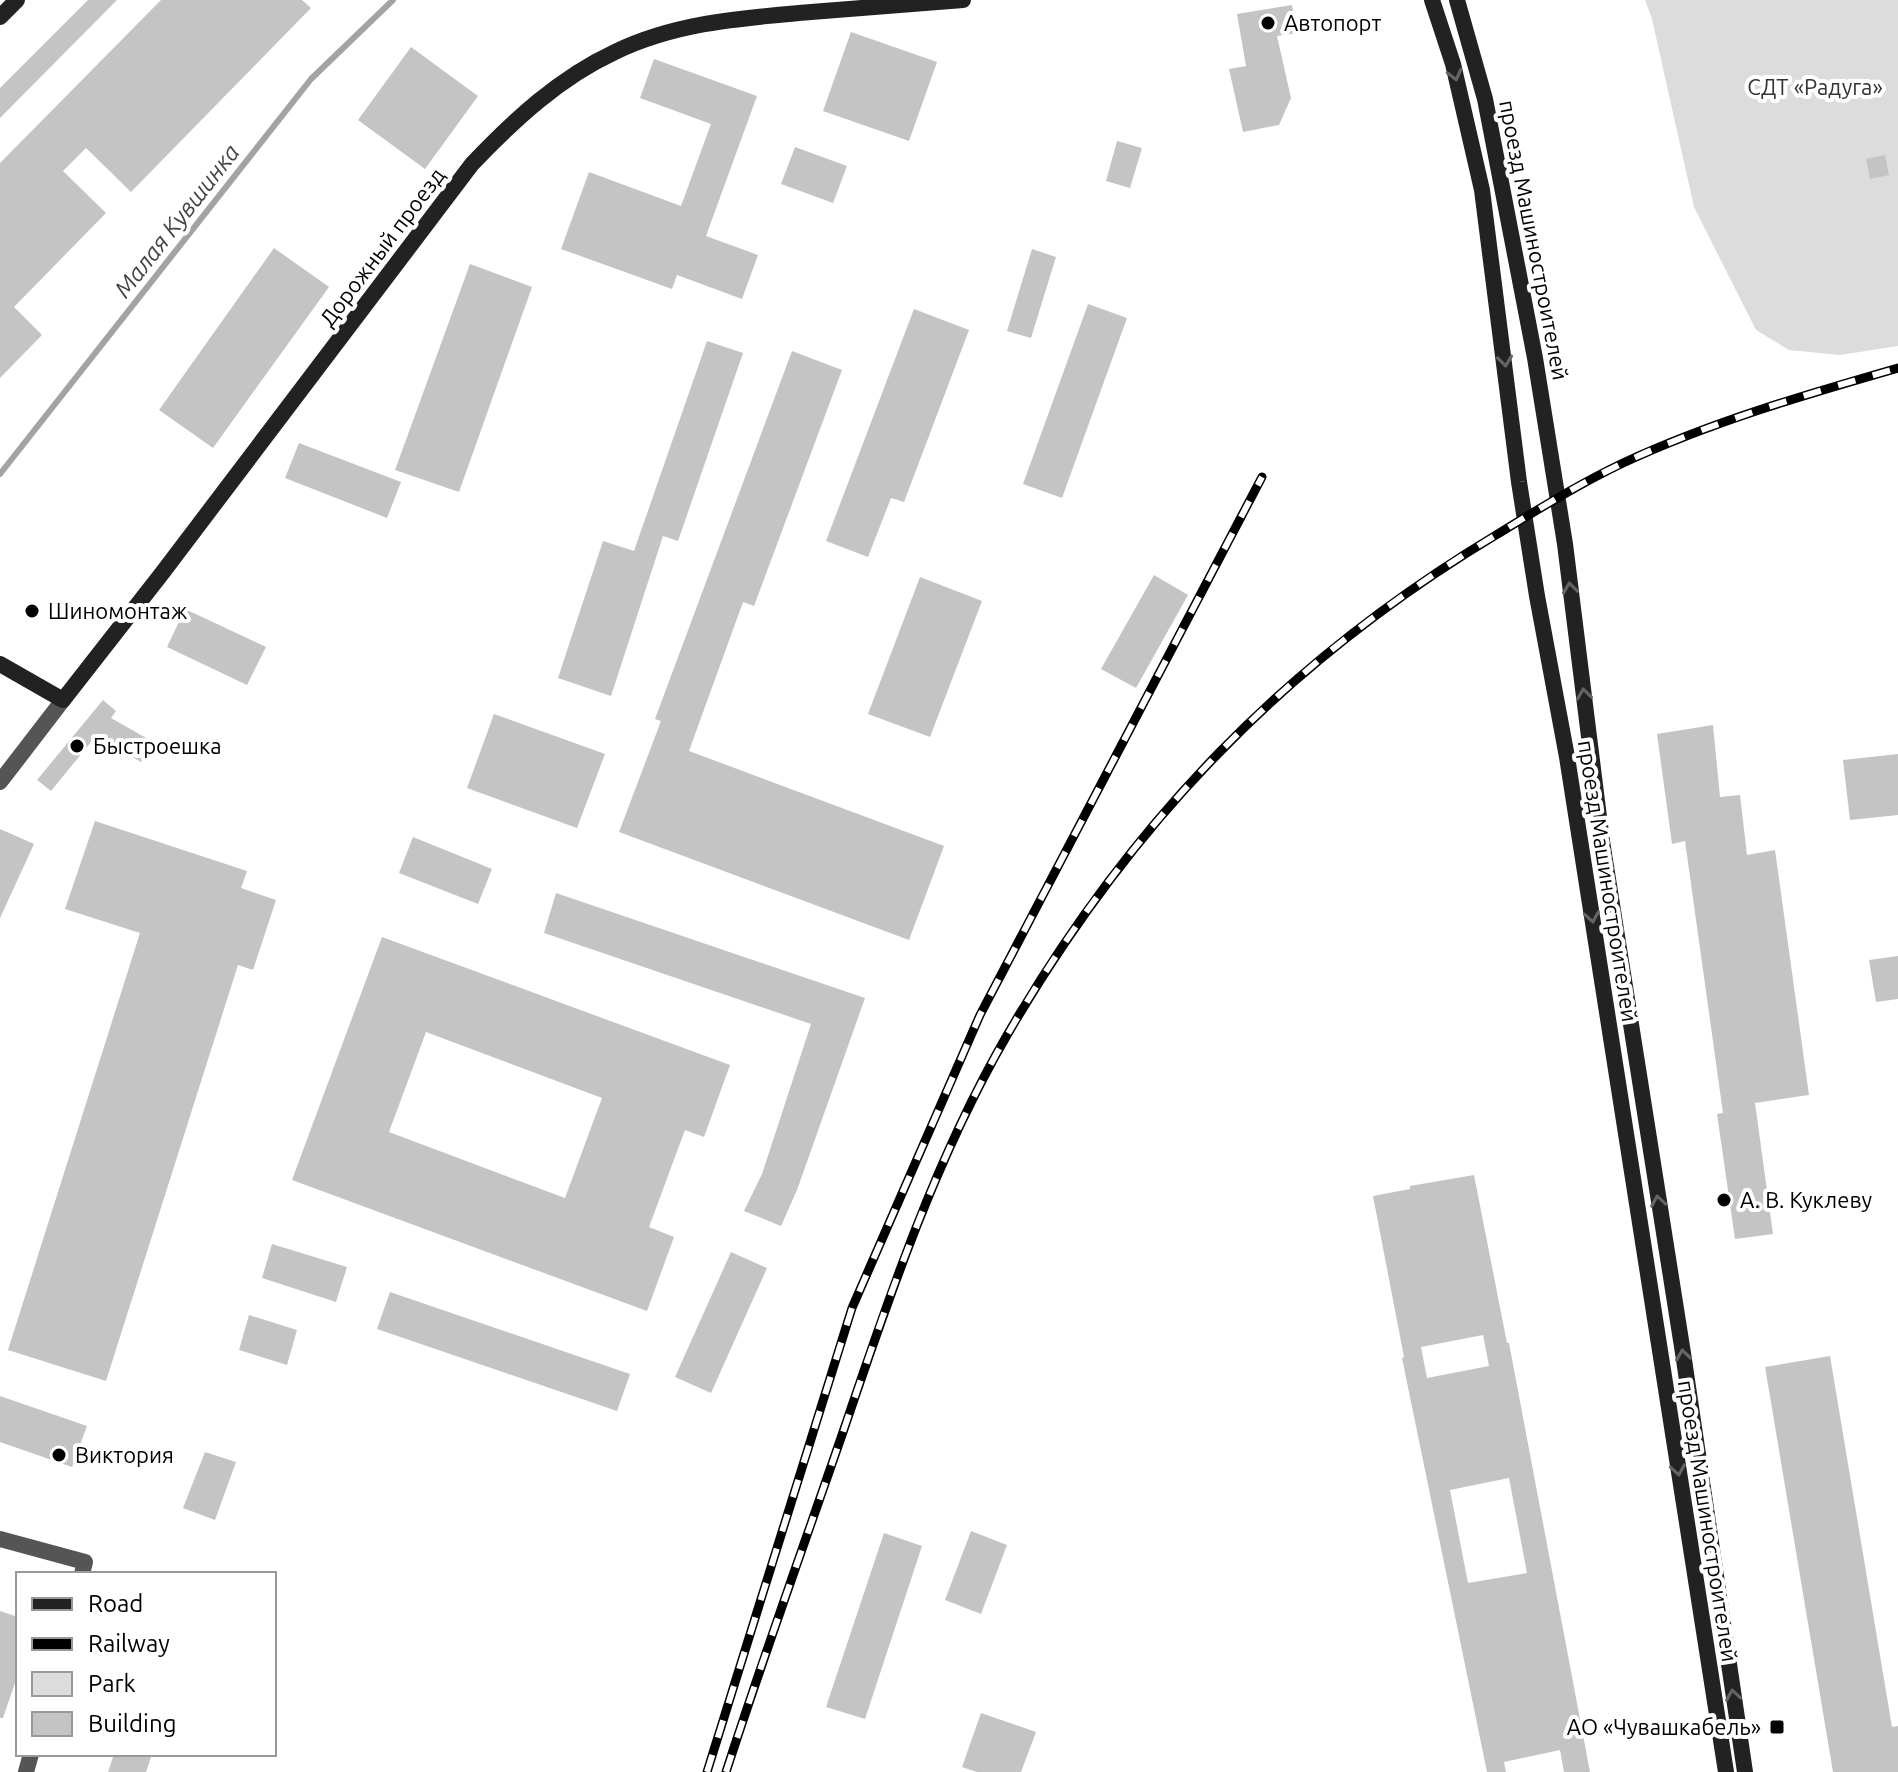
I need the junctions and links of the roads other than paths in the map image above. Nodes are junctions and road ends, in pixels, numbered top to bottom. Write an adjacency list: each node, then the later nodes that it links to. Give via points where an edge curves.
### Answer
1 (17, 0): 5 (main road)
2 (963, 0): 7 (main road, Дорожный проезд, via 725,19 682,28 614,52 558,85 472,164)
3 (1432, 0): 10 (main road, проезд Машиностроителей, one-way to 10, via 1453,64 1482,190 1519,482)
4 (1457, 0): 9 (main road, проезд Машиностроителей, one-way to 4, via 1535,358 1488,113)
5 (0, 17)
6 (0, 664): 7 (main road)
7 (63, 700): 8 (street, Дорожный проезд)
8 (0, 782)
9 (1633, 1040): 10 (main road); 11 (main road, проезд Машиностроителей, one-way to 9)
10 (1611, 1043): 12 (main road, проезд Машиностроителей)
11 (1671, 1278): 12 (main road); 16 (main road, проезд Машиностроителей, one-way to 11)
12 (1649, 1283): 15 (main road, проезд Машиностроителей, one-way to 15)
13 (0, 1539): 14 (street, via 85,1562)
14 (82, 1572)
15 (1726, 1772)
16 (1745, 1772)

